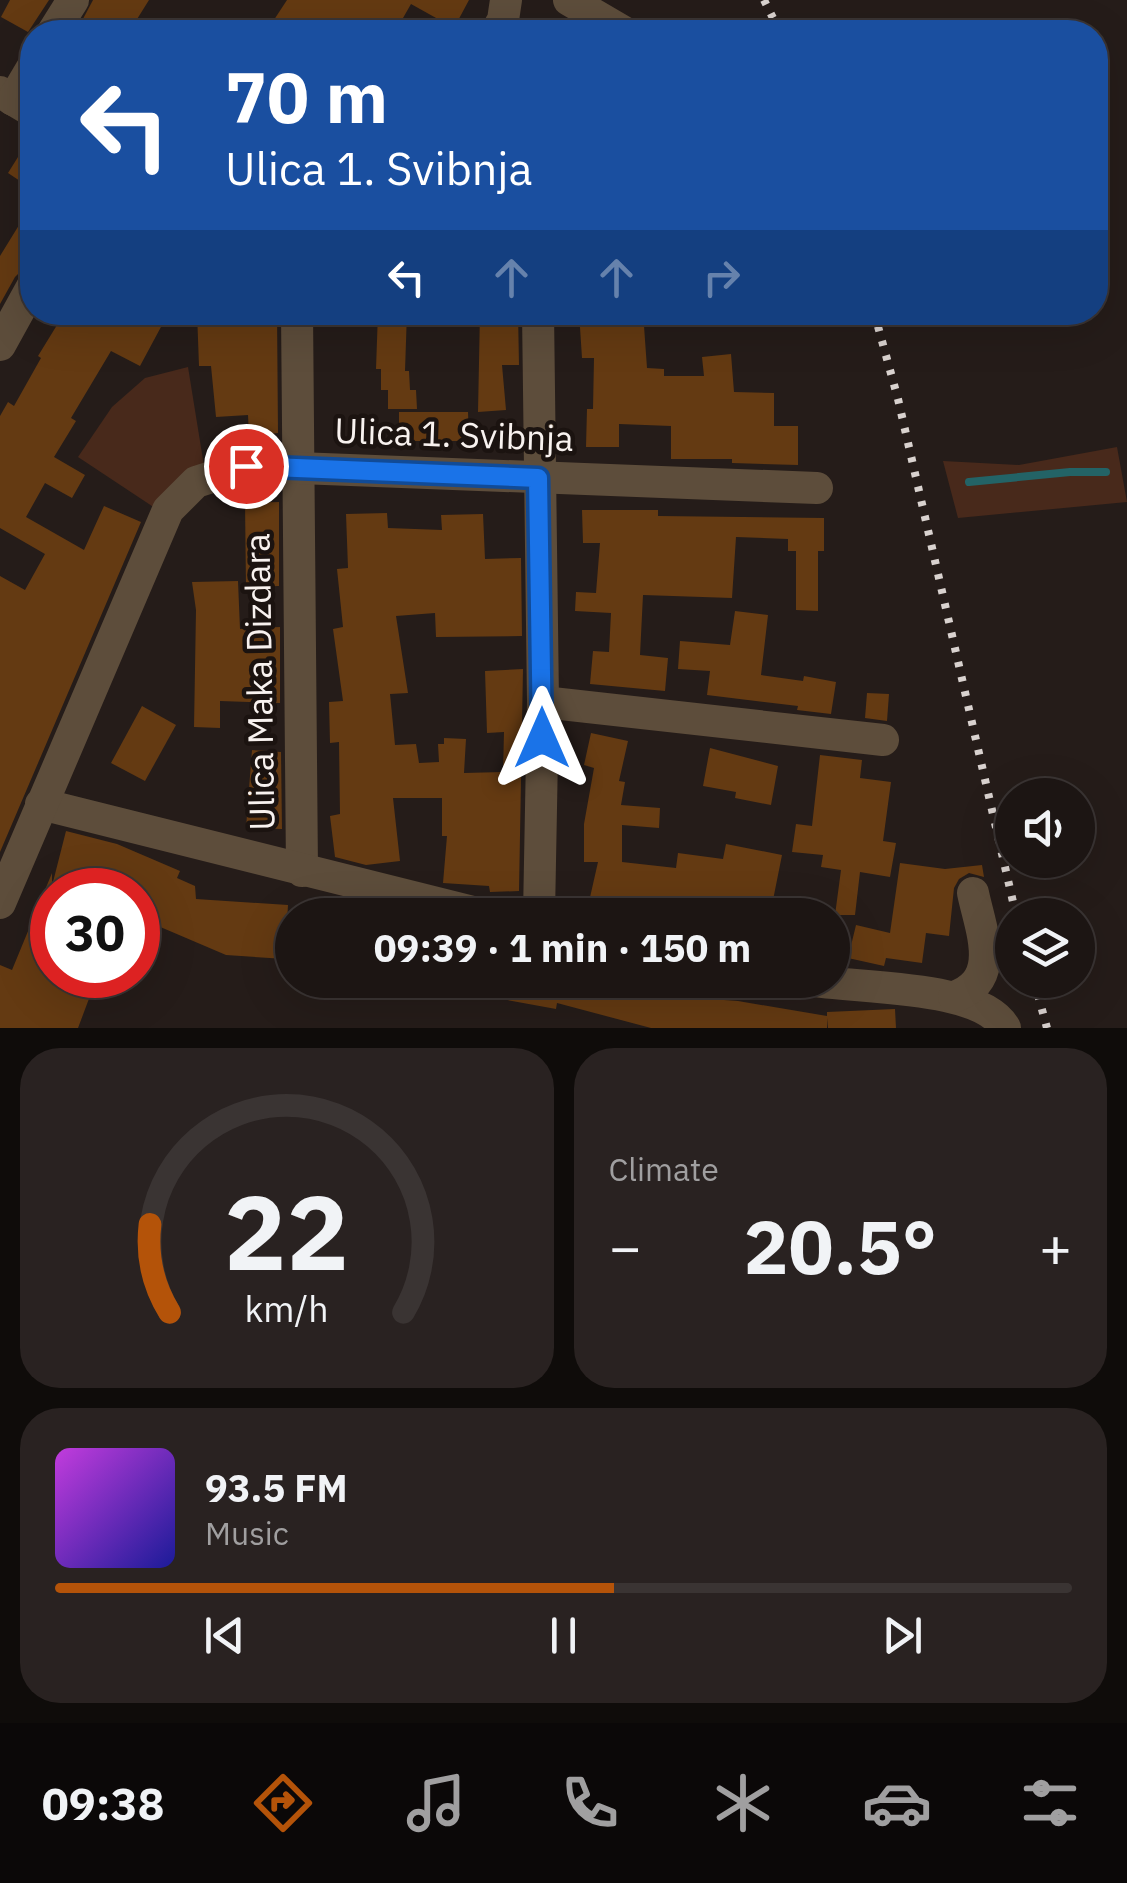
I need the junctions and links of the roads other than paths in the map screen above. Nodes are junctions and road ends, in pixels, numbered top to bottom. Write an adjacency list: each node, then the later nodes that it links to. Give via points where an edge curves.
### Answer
1 (569, 0): 2 (street)
2 (603, 20)
3 (20, 309): 6 (street)
4 (297, 325): 7 (street, Ulica Maka Dizdara)
5 (538, 325): 8 (street)
6 (0, 345)
7 (298, 468): 8 (street, Ulica 1. Svibnja); 12 (street, Ulica 1. Svibnja, via 246,466 196,482 168,510); 13 (street, Ulica Maka Dizdara)
8 (538, 478): 9 (street, Ulica 1. Svibnja); 10 (street)
9 (817, 488)
10 (543, 702): 11 (street); 16 (street)
11 (883, 740)
12 (41, 804): 13 (street); 17 (street, Ulica 1. Svibnja)
13 (302, 871): 15 (street)
14 (974, 893): 19 (street, via 987,963 978,981)
15 (414, 898)
16 (539, 898)
17 (0, 903)
18 (850, 985): 19 (street)
19 (954, 996): 20 (street)
20 (1005, 1028)

